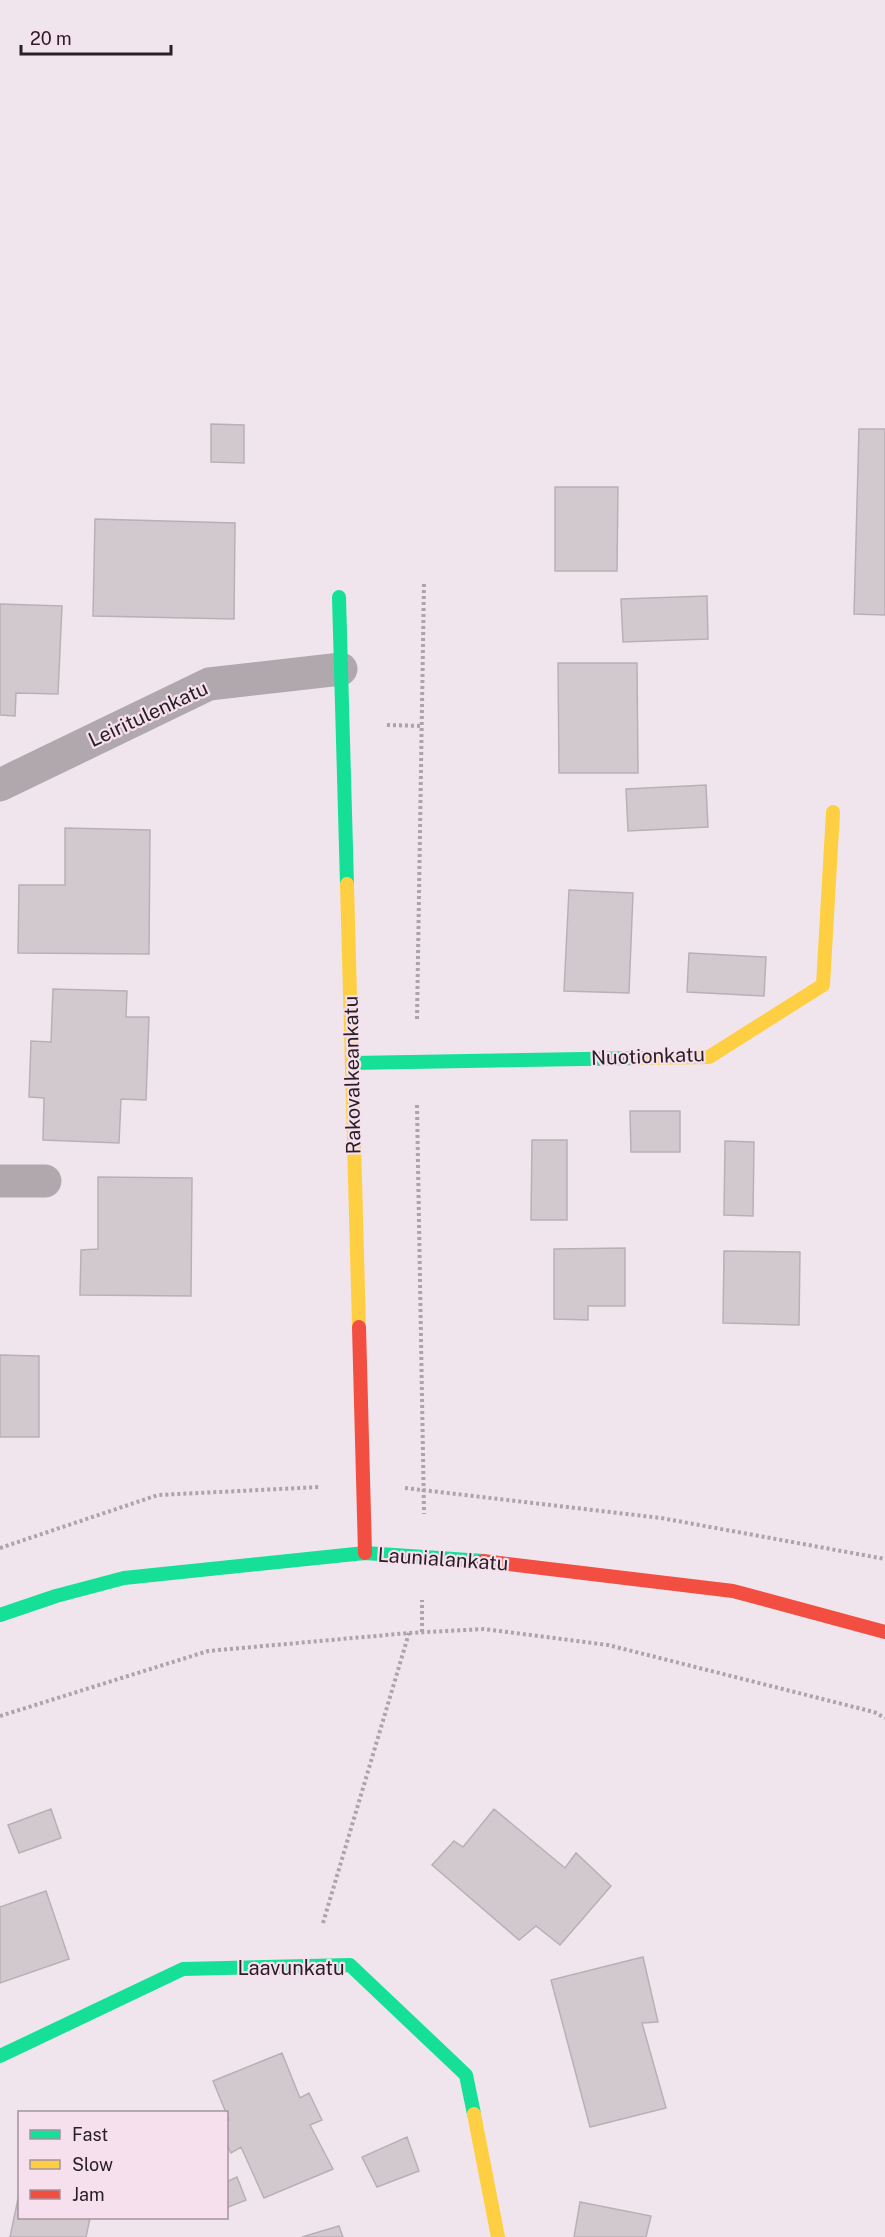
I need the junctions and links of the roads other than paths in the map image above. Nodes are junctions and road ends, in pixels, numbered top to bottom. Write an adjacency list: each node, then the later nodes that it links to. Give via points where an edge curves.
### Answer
1 (339, 597): 2 (street, Rakovalkeankatu)
2 (341, 669): 3 (street, Leiritulenkatu, via 209,684); 5 (street, Rakovalkeankatu)
3 (0, 785)
4 (833, 812): 5 (street, Nuotionkatu, via 823,985 709,1057)
5 (352, 1063): 8 (street, Rakovalkeankatu)
6 (0, 1181): 7 (street)
7 (45, 1181)
8 (365, 1553): 9 (street, Launialankatu, via 124,1578); 10 (street, Launialankatu, via 507,1562 733,1591)
9 (0, 1615)
10 (885, 1632)
11 (0, 2056): 12 (street, Laavunkatu, via 183,1969 350,1965 466,2075)
12 (498, 2237)

